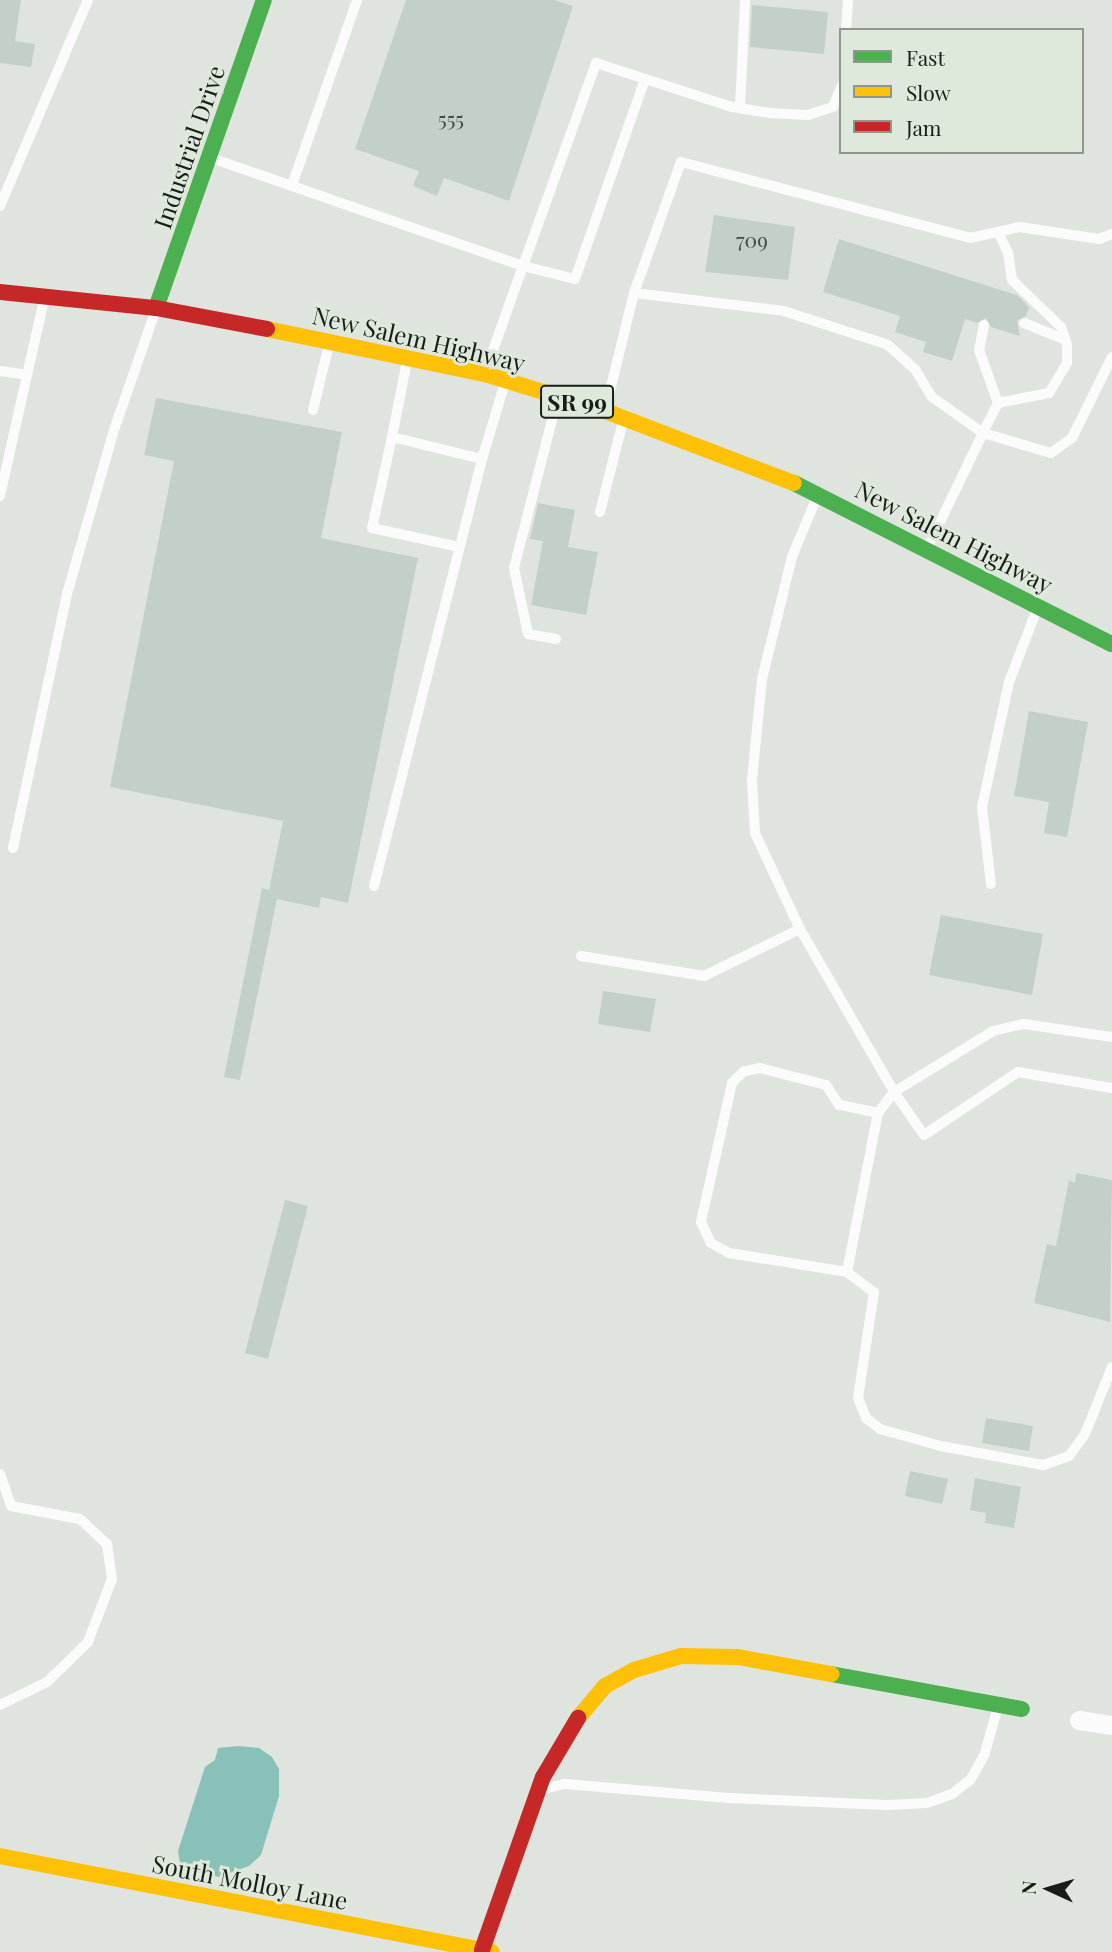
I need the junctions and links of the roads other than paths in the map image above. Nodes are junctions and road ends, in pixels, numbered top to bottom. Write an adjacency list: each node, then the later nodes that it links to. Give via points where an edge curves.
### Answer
1 (88, 0): 12 (lane)
2 (264, 0): 10 (street, Industrial Drive)
3 (357, 0): 11 (lane)
4 (745, 0): 9 (lane)
5 (848, 0): 6 (lane)
6 (846, 28)
7 (645, 79): 9 (lane); 15 (lane, via 576,279); 15 (lane, via 596,63)
8 (839, 91): 9 (lane, via 832,107 808,115)
9 (740, 108)
10 (211, 158): 11 (lane); 21 (street, Industrial Drive)
11 (292, 185): 15 (lane)
12 (0, 206)
13 (998, 232): 14 (lane, via 1020,227 1099,239); 16 (lane, via 1008,253); 19 (lane, via 970,238 681,162)
14 (1112, 234)
15 (523, 266): 29 (lane)
16 (1012, 280): 18 (lane); 24 (lane, via 1061,327)
17 (0, 292): 20 (street, New Salem Highway / SR 99)
18 (1007, 292)
19 (634, 293): 35 (lane); 37 (lane, via 784,311 888,345 915,369 932,397)
20 (45, 296): 21 (street, New Salem Highway / SR 99); 30 (lane)
21 (156, 308): 25 (street, New Salem Highway / SR 99); 48 (lane, via 115,427 67,594)
22 (1024, 323): 24 (lane)
23 (984, 325): 33 (lane, via 979,350)
24 (1066, 340): 33 (lane, via 1067,363 1049,393)
25 (330, 341): 26 (street, New Salem Highway / SR 99); 34 (lane)
26 (408, 357): 29 (street, New Salem Highway / SR 99); 38 (lane)
27 (1112, 357): 37 (lane, via 1072,438 1051,453)
28 (0, 371): 30 (lane)
29 (485, 374): 31 (street, New Salem Highway / SR 99)
30 (27, 375): 41 (lane)
31 (506, 381): 32 (street, New Salem Highway / SR 99); 39 (lane)
32 (558, 397): 35 (street, New Salem Highway / SR 99); 46 (lane, via 514,568 528,634)
33 (998, 403): 37 (lane)
34 (313, 410)
35 (605, 411): 36 (street, New Salem Highway / SR 99)
36 (624, 417): 40 (street, New Salem Highway / SR 99); 42 (lane)
37 (983, 433): 44 (lane)
38 (391, 438): 39 (lane); 43 (lane, via 372,528)
39 (482, 459): 43 (lane)
40 (818, 495): 44 (street, New Salem Highway / SR 99); 51 (lane, via 792,557 754,726 755,833)
41 (0, 496)
42 (600, 512)
43 (458, 547): 50 (lane)
44 (928, 548): 45 (street, New Salem Highway / SR 99)
45 (1038, 605): 47 (street, New Salem Highway / SR 99); 49 (lane, via 1009,682 982,807)
46 (556, 639)
47 (1112, 644)
48 (13, 848)
49 (991, 884)
50 (374, 886)
51 (800, 929): 52 (lane, via 704,976); 55 (lane)
52 (581, 956)
53 (1112, 1037): 55 (lane, via 1024,1024 993,1031)
54 (1112, 1088): 55 (lane, via 1017,1072 924,1135)
55 (894, 1092): 56 (lane)
56 (878, 1113): 57 (lane); 57 (lane, via 839,1105 826,1085 760,1068 744,1071 732,1083 705,1192 701,1222 711,1243 729,1253)
57 (847, 1272): 58 (lane, via 874,1292 858,1398 866,1418 880,1429 1044,1465 1069,1455 1085,1434)
58 (1112, 1367)
59 (0, 1474): 60 (lane, via 11,1506 80,1519 107,1544 112,1579 88,1642 47,1682)
60 (0, 1705)
61 (998, 1706): 62 (street); 65 (lane, via 984,1756 971,1779 952,1794 927,1803 728,1798 565,1784); 65 (street, via 738,1657 681,1656 634,1670 605,1686 574,1723)
62 (1022, 1709)
63 (1079, 1720): 64 (street)
64 (1112, 1725)
65 (538, 1791): 67 (street)
66 (0, 1856): 67 (street, South Molloy Lane)
67 (487, 1951)

